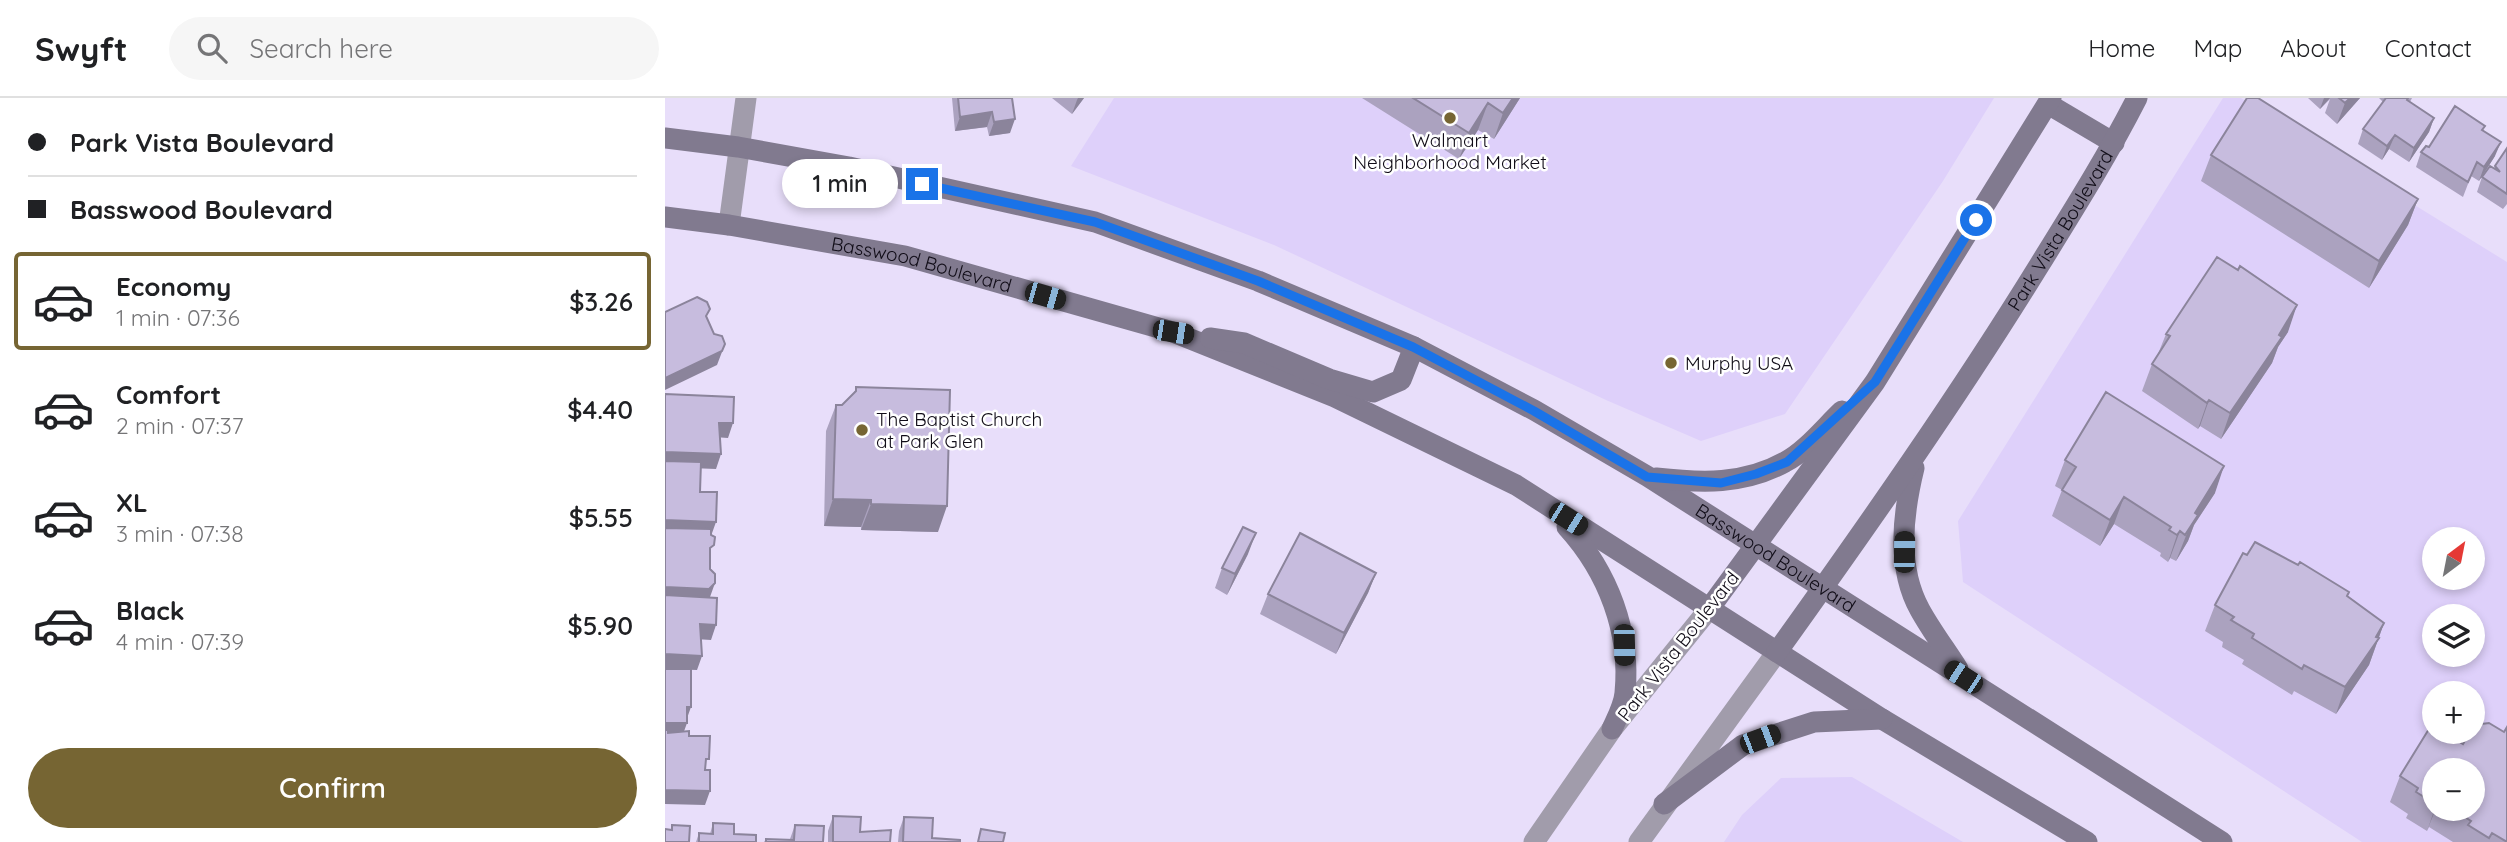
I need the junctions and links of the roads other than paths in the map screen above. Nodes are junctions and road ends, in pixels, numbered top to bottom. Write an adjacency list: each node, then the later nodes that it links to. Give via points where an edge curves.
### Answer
1 (746, 98): 6 (street)
2 (2137, 98): 5 (main road, Park Vista Boulevard)
3 (2050, 101): 5 (main road); 11 (main road, Park Vista Boulevard)
4 (665, 138): 6 (main road, Basswood Boulevard)
5 (2114, 143): 12 (main road, Park Vista Boulevard)
6 (738, 147): 8 (street); 10 (main road, Basswood Boulevard, via 1095,222 1258,281)
7 (665, 217): 8 (main road, Basswood Boulevard)
8 (729, 225): 9 (main road, Basswood Boulevard, via 905,256)
9 (1173, 332): 10 (main road, via 1244,343 1373,392 1401,380); 14 (main road, Basswood Boulevard, via 1335,397 1516,485)
10 (1413, 347): 13 (main road, Basswood Boulevard)
11 (1875, 382): 13 (main road, via 1787,462 1721,483); 15 (main road, Park Vista Boulevard)
12 (1917, 453): 16 (main road, Park Vista Boulevard); 19 (main road, via 1905,503 1908,578 1919,609)
13 (1647, 477): 15 (main road, Basswood Boulevard)
14 (1546, 505): 17 (main road, Basswood Boulevard); 21 (main road, via 1589,551 1612,596 1624,645 1625,695)
15 (1756, 544): 16 (main road, Basswood Boulevard); 17 (main road, Park Vista Boulevard)
16 (1823, 587): 18 (main road, Park Vista Boulevard); 19 (main road, Basswood Boulevard)
17 (1709, 609): 18 (main road, Basswood Boulevard); 21 (street, Park Vista Boulevard)
18 (1777, 652): 20 (main road, Basswood Boulevard); 22 (street, Park Vista Boulevard)
19 (1963, 677): 26 (main road, Basswood Boulevard)
20 (1882, 719): 22 (main road, via 1814,722 1743,745); 25 (main road, Basswood Boulevard)
21 (1612, 729): 23 (street, Park Vista Boulevard)
22 (1664, 804): 24 (street, Park Vista Boulevard)
23 (1534, 842)
24 (1639, 842)
25 (2087, 842)
26 (2222, 842)

